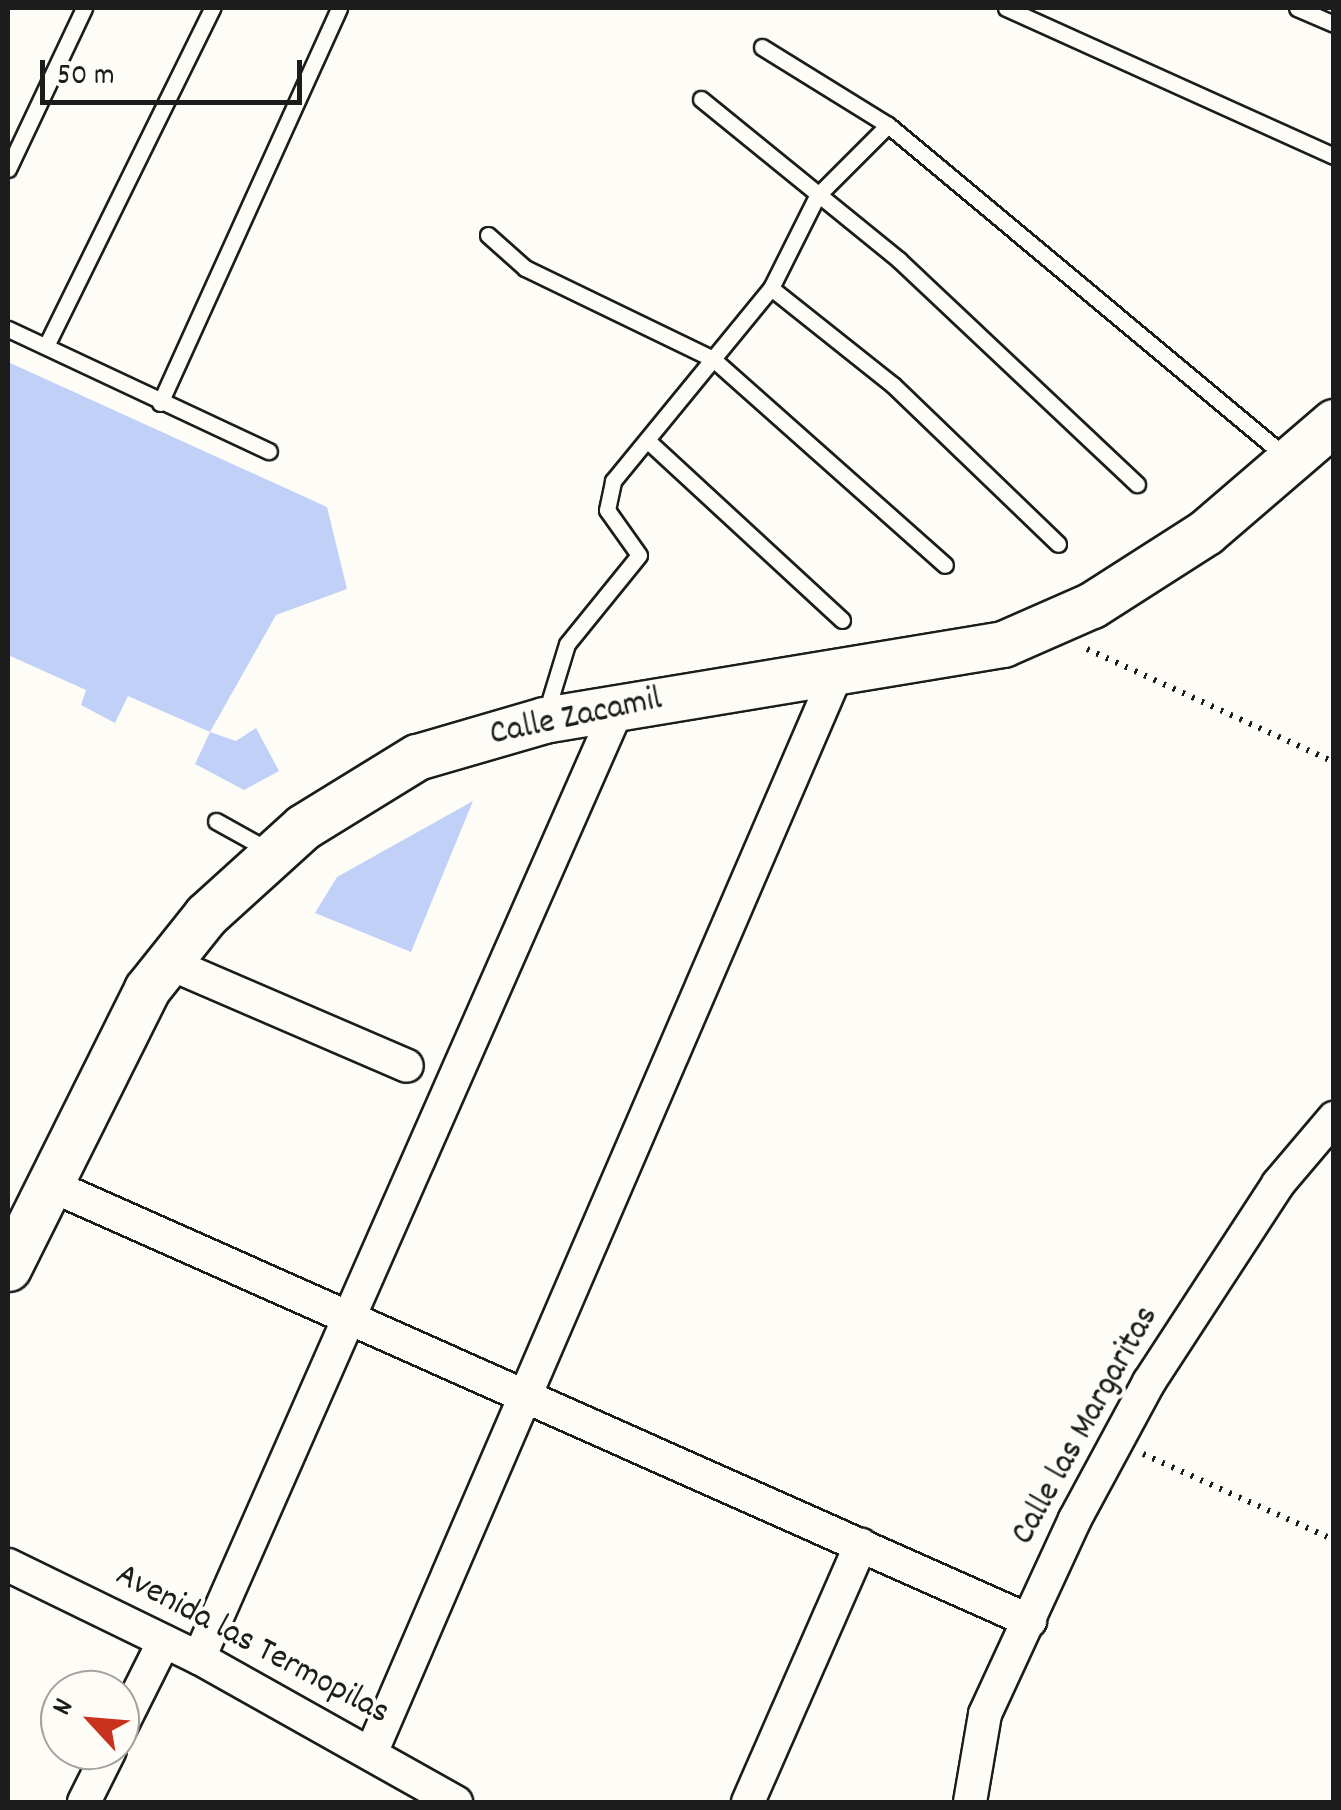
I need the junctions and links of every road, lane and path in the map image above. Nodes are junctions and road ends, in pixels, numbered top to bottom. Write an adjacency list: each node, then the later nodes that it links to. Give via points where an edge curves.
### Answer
1 (84, 8): 11 (lane)
2 (212, 8): 16 (lane)
3 (339, 8): 18 (lane)
4 (1006, 8): 10 (lane)
5 (1296, 8): 6 (lane)
6 (1334, 24)
7 (762, 47): 9 (lane)
8 (702, 99): 12 (lane)
9 (888, 125): 12 (lane); 22 (lane)
10 (1334, 156)
11 (8, 168)
12 (818, 196): 14 (lane); 23 (lane)
13 (488, 236): 17 (lane, via 525,268)
14 (772, 288): 17 (lane); 24 (lane, via 894,385)
15 (8, 329): 16 (lane)
16 (46, 346): 18 (lane)
17 (713, 359): 20 (lane); 25 (lane)
18 (160, 403): 21 (lane)
19 (1334, 422): 22 (street, Calle Zacamil)
20 (648, 440): 26 (lane); 30 (lane, via 606,496 639,555 567,644)
21 (270, 452)
22 (1292, 462): 27 (street, Calle Zacamil, via 1206,532)
23 (1137, 484)
24 (1058, 544)
25 (945, 565)
26 (842, 620)
27 (1040, 628): 28 (street, Calle Zacamil, via 1003,644); 31 (path)
28 (838, 673): 29 (street, Calle Zacamil); 40 (street)
29 (620, 702): 30 (street, Calle Zacamil); 39 (street)
30 (544, 720): 33 (street, Calle Zacamil, via 417,757)
31 (1334, 762)
32 (216, 821): 33 (lane)
33 (270, 851): 34 (street, Calle Zacamil)
34 (166, 962): 35 (street); 37 (street, Calle Zacamil)
35 (408, 1066)
36 (1334, 1118): 41 (street, Calle las Margaritas, via 1278,1184)
37 (48, 1184): 38 (street, Calle Zacamil); 39 (street)
38 (8, 1268)
39 (345, 1316): 40 (street); 47 (street)
40 (525, 1396): 43 (street); 49 (street)
41 (1119, 1443): 42 (path); 45 (street, Calle las Margaritas)
42 (1334, 1540)
43 (861, 1545): 45 (street); 53 (street)
44 (8, 1565): 46 (street, Avenida las Termopilas)
45 (1030, 1620): 54 (street, Calle las Margaritas, via 985,1714)
46 (164, 1641): 47 (street, Avenida las Termopilas); 48 (street)
47 (200, 1658): 49 (street, Avenida las Termopilas)
48 (140, 1689)
49 (372, 1751): 52 (street, Avenida las Termopilas)
50 (100, 1770): 51 (street)
51 (84, 1802)
52 (456, 1802)
53 (748, 1802)
54 (970, 1802)

